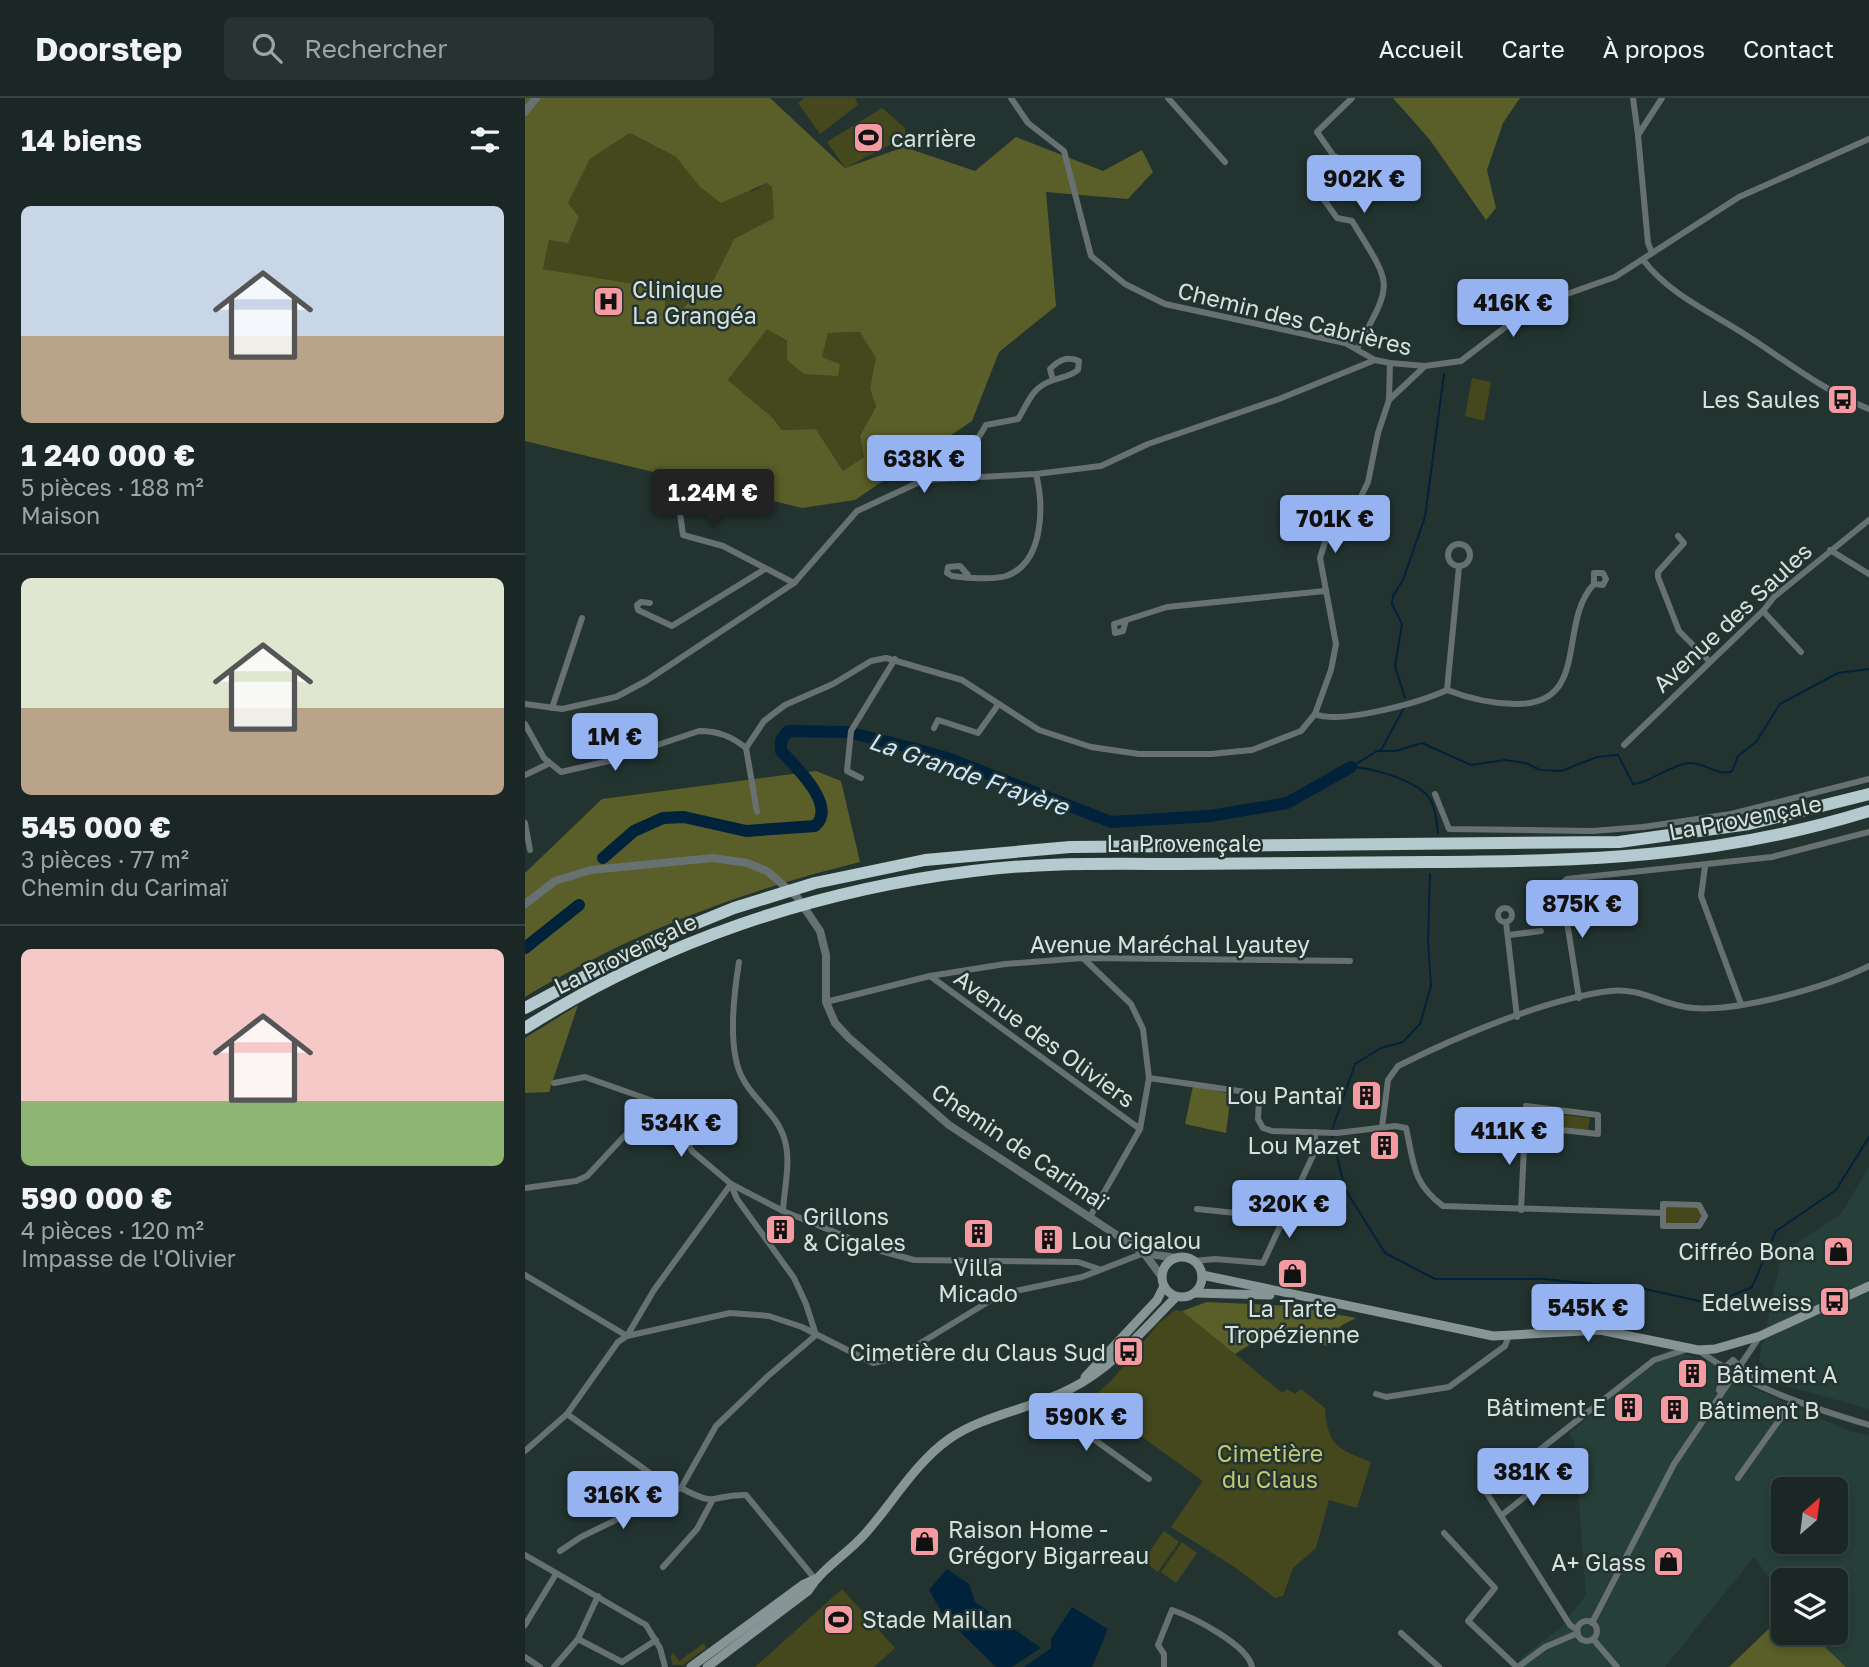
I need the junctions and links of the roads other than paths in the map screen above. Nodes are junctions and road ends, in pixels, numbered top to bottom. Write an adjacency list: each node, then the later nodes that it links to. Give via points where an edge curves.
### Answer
1 (536, 98): 7 (street)
2 (1011, 98): 13 (street, Chemin des Cabrières, via 1028,123 1063,151 1091,256 1125,284 1165,304)
3 (1168, 98): 10 (street)
4 (1352, 98): 13 (street, via 1317,132 1345,167 1315,187 1337,218 1352,221 1381,268 1384,299)
5 (1633, 98): 8 (street)
6 (1662, 98): 8 (street)
7 (525, 112)
8 (1637, 135): 11 (street)
9 (1869, 139): 11 (street, Chemin des Cabrières, via 1739,197)
10 (1225, 162)
11 (1652, 253): 12 (street, Chemin des Cabrières)
12 (1644, 261): 16 (street, Chemin des Cabrières, via 1615,277 1533,306 1461,361); 19 (street, via 1678,293 1802,375)
13 (1357, 349): 14 (street, Chemin des Cabrières)
14 (1375, 360): 15 (street, Chemin des Cabrières); 20 (street, via 1279,400 1148,444 1101,466)
15 (1390, 363): 16 (street, Chemin des Cabrières); 18 (street)
16 (1425, 366): 18 (street)
17 (1053, 380): 17 (street, via 1070,376 1078,370 1079,361 1069,357 1058,361 1050,369); 21 (street, via 1025,402 1018,419 986,425)
18 (1389, 400): 32 (street, via 1368,482 1358,503 1326,539 1320,558)
19 (1869, 409)
20 (1036, 474): 21 (street); 29 (street, via 1041,516 1036,540 1023,564 1004,576)
21 (954, 478): 30 (street, via 924,480 857,512)
22 (661, 506): 27 (street, via 680,513 683,535 723,546)
23 (1869, 520): 25 (street, Avenue des Saules)
24 (1678, 536): 39 (street, via 1684,543 1658,577 1679,631)
25 (1830, 550): 28 (street); 34 (street, Avenue des Saules)
26 (1459, 567): 40 (street)
27 (765, 569): 30 (street); 33 (street, via 672,626 638,610 641,602)
28 (1869, 574)
29 (968, 575)
30 (794, 583): 43 (street, via 616,697)
31 (1594, 584): 40 (street, via 1575,617 1573,643 1560,686 1548,698 1531,704 1487,702)
32 (1325, 591): 36 (street, via 1167,607); 44 (street, via 1336,643)
33 (650, 603)
34 (1763, 611): 37 (street); 39 (street, Avenue des Saules)
35 (582, 618): 43 (street)
36 (1126, 620)
37 (1801, 652)
38 (895, 659): 42 (street, via 962,680); 48 (street, via 871,661 834,684 785,705 764,721); 51 (street, via 850,734 847,771)
39 (1709, 661): 47 (street, Avenue des Saules)
40 (1447, 690): 44 (street, via 1430,698 1353,714 1324,718)
41 (525, 704): 43 (street)
42 (998, 705): 44 (street, via 1063,739 1139,754 1252,750 1301,731); 46 (street, via 978,733 938,719)
43 (552, 708)
44 (1315, 714)
45 (525, 724): 49 (street)
46 (934, 728)
47 (1624, 745)
48 (746, 748): 49 (street, via 733,737 699,731 573,771 561,772); 56 (street)
49 (548, 764): 50 (street)
50 (525, 775)
51 (860, 778)
52 (1869, 779): 53 (street, via 1731,814 1593,831 1448,829)
53 (1435, 794)
54 (1869, 794): 73 (highway, La Provençale, via 1749,824 1619,842 1070,847 925,860 778,894 643,945)
55 (1869, 811): 75 (highway, La Provençale, via 1741,843 1643,857 1027,867 936,876 783,910 662,955)
56 (757, 812)
57 (525, 823): 59 (street)
58 (1869, 832): 60 (street, via 1808,850)
59 (530, 850)
60 (1705, 867): 70 (street, via 1567,879 1561,884); 72 (street, via 1701,897)
61 (525, 904): 71 (street, Chemin de Carimaï, via 555,881 591,870 713,858 747,863 778,877 814,920 825,945)
62 (1506, 922): 64 (street)
63 (1541, 931): 64 (street)
64 (1509, 935): 74 (street)
65 (1083, 958): 66 (street, Avenue Maréchal Lyautey); 69 (street, Avenue Maréchal Lyautey); 76 (street, via 1131,1004 1143,1029)
66 (1350, 961)
67 (739, 962): 87 (street, via 733,1044 743,1079 777,1121 786,1143)
68 (1869, 966): 72 (street, via 1777,998)
69 (930, 976): 71 (street, Avenue Maréchal Lyautey); 81 (street, Avenue des Oliviers)
70 (1579, 998): 72 (street, via 1611,990 1643,992 1693,1009); 74 (street)
71 (827, 1002): 89 (street, Chemin de Carimaï, via 842,1030 923,1106)
72 (1741, 1003)
73 (525, 1008)
74 (1517, 1017): 80 (street, via 1398,1066 1388,1080)
75 (525, 1028)
76 (1149, 1078): 81 (street); 82 (street, via 1253,1093 1259,1100 1258,1119 1263,1128)
77 (554, 1083): 78 (street, via 585,1077)
78 (660, 1106): 83 (street, via 675,1120 692,1151); 84 (street, via 587,1176)
79 (1525, 1126): 79 (street, via 1598,1133 1598,1115 1526,1106); 86 (street)
80 (1382, 1127): 82 (street); 86 (street, via 1406,1128 1417,1179 1425,1193 1443,1206)
81 (1140, 1129): 89 (street)
82 (1315, 1132): 90 (street, via 1315,1151)
83 (730, 1184): 87 (street); 102 (street, via 794,1278); 104 (street)
84 (525, 1188)
85 (1197, 1209): 90 (street)
86 (1521, 1210): 88 (street)
87 (783, 1211): 94 (street, via 914,1260 1078,1262)
88 (1663, 1213): 88 (street, via 1663,1226 1699,1226 1705,1216 1699,1205 1663,1204)
89 (1090, 1217): 91 (street, Chemin de Carimaï)
90 (1283, 1217): 93 (street, via 1263,1264)
91 (1145, 1253): 92 (street); 94 (street); 97 (street, Chemin de Carimaï)
92 (1176, 1258): 93 (main road); 97 (main road, via 1166,1265)
93 (1194, 1261): 96 (main road)
94 (1099, 1269): 102 (street, via 1082,1277 1001,1294 896,1358 873,1363 862,1360)
95 (525, 1275): 104 (street)
96 (1202, 1275): 99 (main road); 101 (main road)
97 (1163, 1282): 100 (main road); 111 (main road, via 1157,1300)
98 (1868, 1285): 105 (main road)
99 (1195, 1293): 100 (main road); 101 (main road)
100 (1176, 1297): 111 (main road, via 1100,1372)
101 (1296, 1297): 103 (main road, via 1472,1333)
102 (816, 1335): 104 (street, via 783,1320 730,1313); 123 (street, via 716,1426)
103 (1509, 1335): 106 (main road, via 1600,1330); 113 (street, via 1505,1346 1450,1387 1386,1397)
104 (627, 1336): 117 (street)
105 (1760, 1336): 107 (main road); 108 (street)
106 (1694, 1349): 107 (main road); 109 (street); 125 (street, via 1654,1360 1486,1492)
107 (1715, 1349): 109 (street)
108 (1742, 1365): 109 (street, via 1733,1360); 110 (street); 112 (street)
109 (1725, 1367): 110 (street); 114 (street)
110 (1735, 1374): 112 (street); 114 (street)
111 (1074, 1388): 115 (main road)
112 (1764, 1389): 116 (street)
113 (1376, 1394)
114 (1717, 1396): 133 (street, via 1674,1464)
115 (1042, 1402): 121 (street); 131 (main road, via 949,1439 863,1537)
116 (1792, 1402): 118 (street); 120 (street)
117 (567, 1414): 119 (street); 123 (street)
118 (1869, 1426)
119 (525, 1451)
120 (1738, 1478)
121 (1149, 1479)
122 (1546, 1480): 125 (street)
123 (678, 1489): 124 (street); 127 (street, via 580,1536)
124 (712, 1501): 129 (street, via 697,1529); 131 (street, via 746,1495)
125 (1502, 1515): 135 (street)
126 (1444, 1533): 149 (street, via 1495,1588 1468,1621)
127 (560, 1551)
128 (525, 1555): 130 (street)
129 (663, 1567)
130 (556, 1574): 132 (street); 134 (street)
131 (815, 1579): 144 (main road); 145 (main road, via 807,1591)
132 (598, 1596): 137 (street); 139 (street, via 646,1625)
133 (1592, 1623): 135 (street, via 1583,1622); 138 (street, via 1597,1631)
134 (525, 1625)
135 (1578, 1632): 138 (street, via 1584,1640); 149 (street)
136 (1401, 1633): 148 (street)
137 (578, 1639): 139 (street, via 622,1662); 142 (street)
138 (1593, 1639): 150 (street)
139 (656, 1640): 143 (street)
140 (525, 1657): 141 (street)
141 (540, 1667)
142 (554, 1667)
143 (665, 1667)
144 (691, 1667)
145 (707, 1667)
146 (1164, 1667): 147 (street, via 1158,1645 1173,1610 1204,1624 1249,1656)
147 (1252, 1667)
148 (1439, 1667)
149 (1517, 1667)
150 (1616, 1667)

